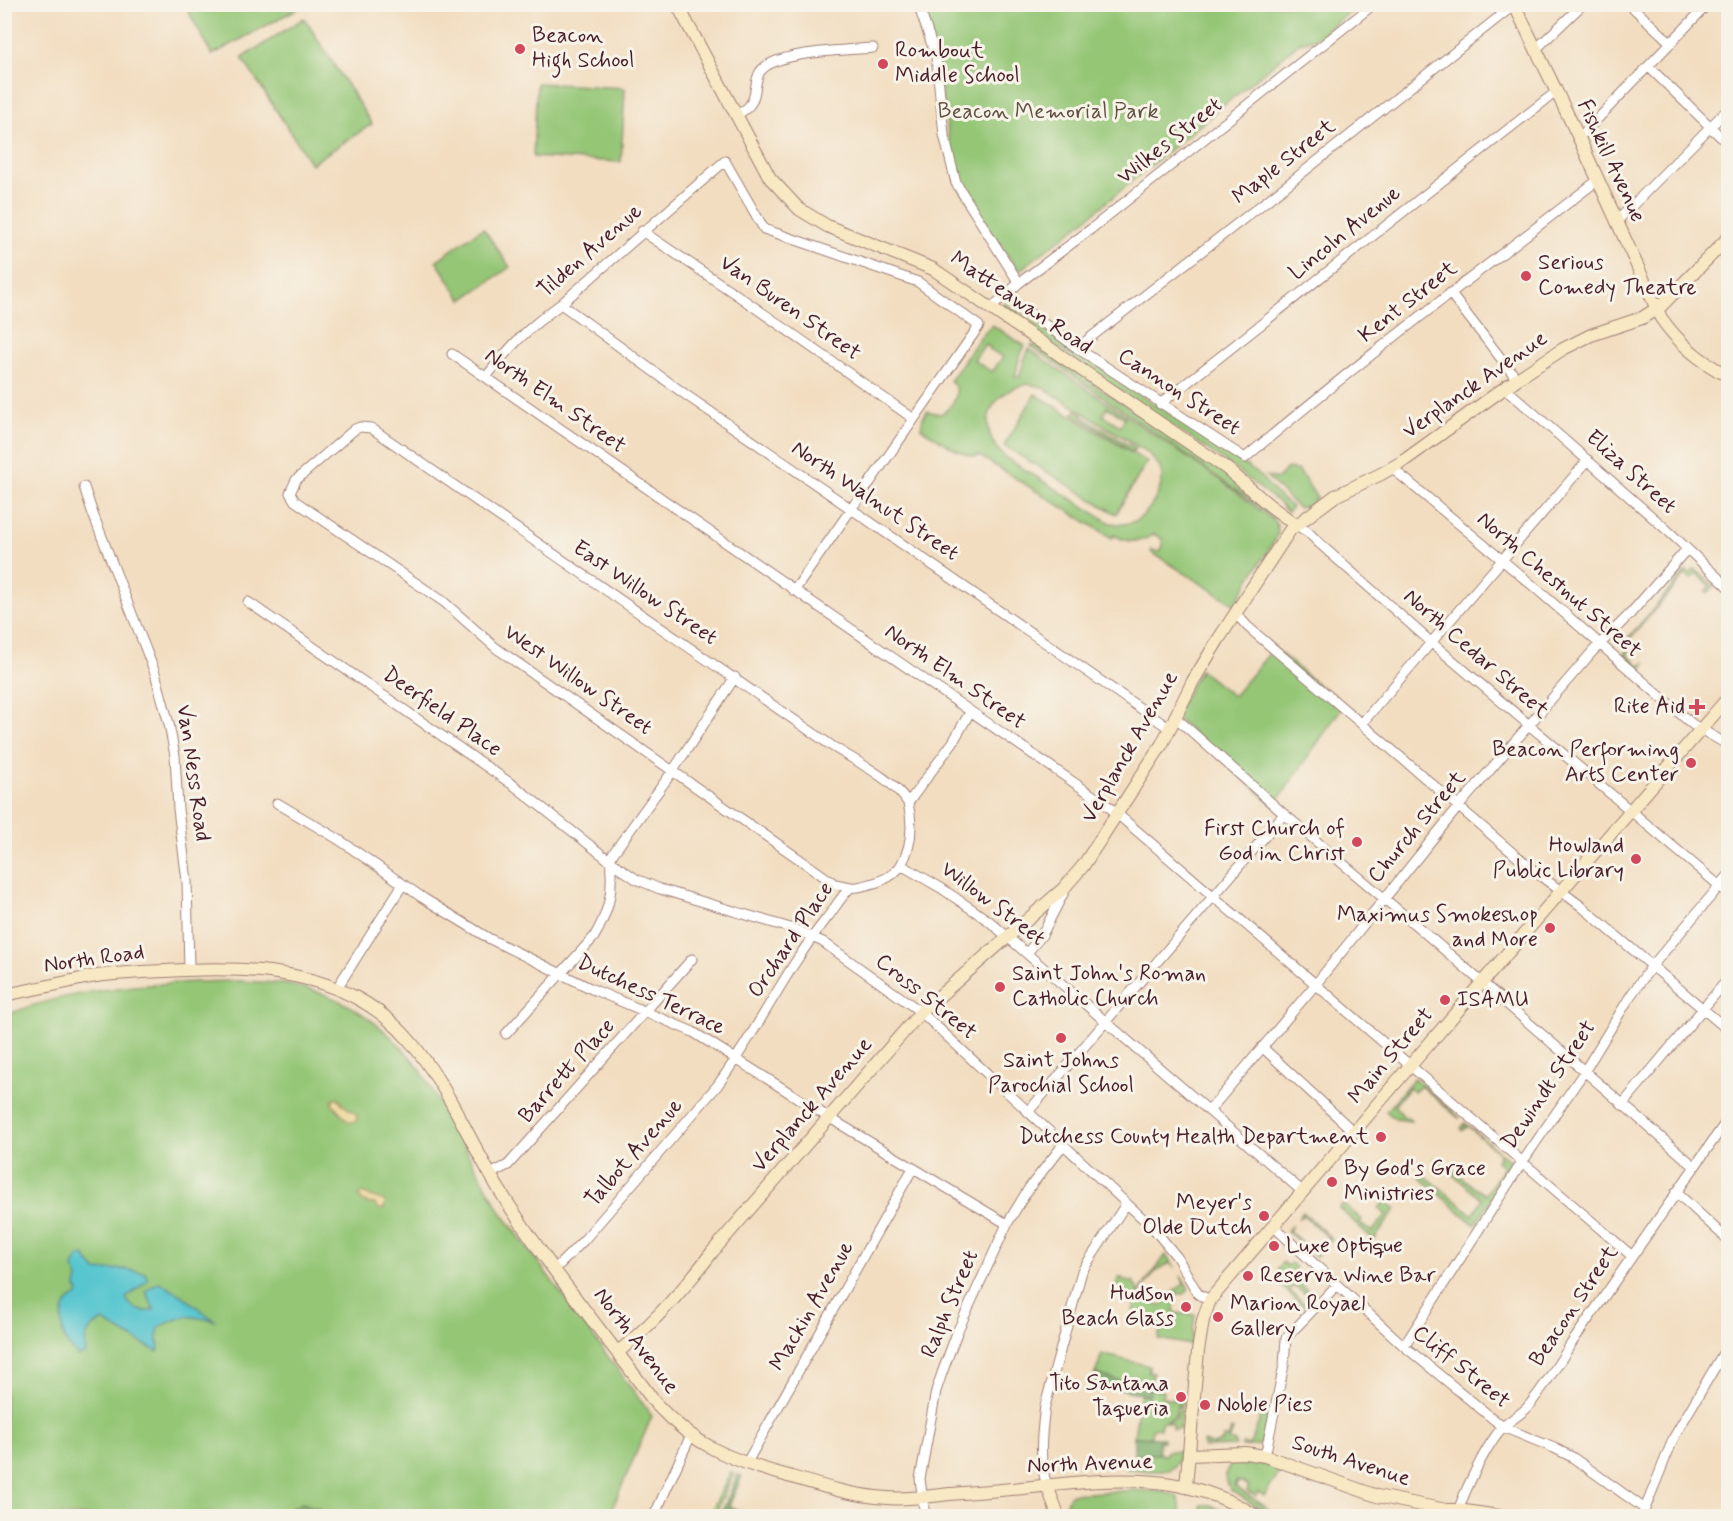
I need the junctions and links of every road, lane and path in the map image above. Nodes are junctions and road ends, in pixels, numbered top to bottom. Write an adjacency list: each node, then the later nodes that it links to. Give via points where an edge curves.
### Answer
1 (678, 4): 14 (main road, Matteawan Road)
2 (918, 4): 22 (street, via 936,57 944,135 956,183)
3 (1374, 4): 22 (street, Wilkes Street)
4 (1583, 4): 10 (street)
5 (1629, 4): 8 (street)
6 (1708, 4): 8 (street)
7 (1514, 5): 10 (main road, Fishkill Avenue); 28 (street, Maple Street)
8 (1671, 43): 11 (street)
9 (873, 48): 14 (street, via 827,51 774,61 762,68 750,105)
10 (1534, 50): 12 (main road, Fishkill Avenue)
11 (1649, 67): 15 (street); 16 (street)
12 (1556, 92): 16 (main road, Fishkill Avenue); 34 (street, Lincoln Avenue)
13 (1728, 109): 15 (street)
14 (737, 115): 26 (main road, Matteawan Road, via 770,178 799,208 827,226 933,269)
15 (1711, 128): 17 (street); 19 (street)
16 (1578, 136): 18 (main road, Fishkill Avenue)
17 (1728, 144)
18 (1598, 180): 19 (main road, Fishkill Avenue); 23 (street, Kent Street)
19 (1616, 222): 27 (main road, Fishkill Avenue)
20 (642, 231): 25 (street, Tilden Avenue); 35 (street, Van Buren Street); 35 (street, Tilden Avenue, via 725,161 764,230 918,282 979,326)
21 (1728, 238): 27 (main road, Verplanck Avenue)
22 (1019, 283): 24 (street, Wilkes Street)
23 (1450, 293): 32 (street); 37 (street, Kent Street)
24 (1005, 295): 26 (street, Wilkes Street); 28 (street, Cannon Street)
25 (561, 304): 31 (street, Tilden Avenue, via 510,345); 41 (street, North Walnut Street)
26 (991, 308): 42 (main road, Matteawan Road, via 1226,468)
27 (1656, 309): 30 (main road, Fishkill Avenue, via 1668,329 1691,352); 32 (main road, Verplanck Avenue, via 1563,349)
28 (1077, 348): 34 (street, Cannon Street)
29 (452, 354): 31 (street, North Elm Street)
30 (1728, 376)
31 (486, 377): 46 (street, North Elm Street)
32 (1517, 379): 33 (main road, Verplanck Avenue)
33 (1505, 388): 38 (street, Eliza Street); 39 (main road, Verplanck Avenue)
34 (1160, 404): 37 (street, Cannon Street)
35 (914, 419): 41 (street)
36 (355, 429): 51 (street, East Willow Street, via 371,428); 60 (street, West Willow Street, via 296,480 290,493 295,501 444,602 496,648)
37 (1245, 458)
38 (1588, 460): 43 (street, Eliza Street); 44 (street)
39 (1392, 468): 42 (main road, Verplanck Avenue, via 1335,496); 44 (street, North Chestnut Street)
40 (84, 487): 83 (street, Van Ness Road, via 155,673 169,724 188,881)
41 (851, 509): 46 (street); 57 (street, North Walnut Street)
42 (1296, 525): 48 (main road, Verplanck Avenue); 49 (street, North Cedar Street)
43 (1687, 549): 45 (street, Eliza Street); 50 (street, Church Street)
44 (1502, 561): 49 (street); 50 (street, North Chestnut Street)
45 (1728, 587)
46 (794, 591): 53 (street, North Elm Street)
47 (248, 602): 67 (street, Deerfield Place, via 516,787)
48 (1236, 614): 54 (main road, Verplanck Avenue); 55 (street)
49 (1432, 643): 55 (street); 56 (street, North Cedar Street)
50 (1600, 644): 56 (street, Church Street); 58 (street, North Chestnut Street)
51 (735, 677): 60 (street); 62 (street, East Willow Street, via 891,785)
52 (1728, 698): 58 (main road, Main Street)
53 (970, 712): 62 (street); 65 (street, North Elm Street)
54 (1174, 717): 57 (main road, Verplanck Avenue); 66 (street)
55 (1362, 723): 63 (street)
56 (1529, 726): 63 (street, Church Street); 64 (street, North Cedar Street)
57 (1169, 728): 65 (main road, Verplanck Avenue)
58 (1701, 729): 59 (street, North Chestnut Street); 64 (main road, Main Street)
59 (1728, 745)
60 (672, 771): 67 (street); 73 (street, West Willow Street, via 836,884)
61 (277, 803): 71 (street, Dutchess Terrace)
62 (908, 803): 68 (street, via 911,832)
63 (1459, 806): 74 (street); 77 (street, Church Street)
64 (1630, 812): 72 (street, North Cedar Street); 74 (main road, Main Street)
65 (1117, 814): 70 (main road, Verplanck Avenue); 76 (street, North Elm Street)
66 (1284, 814): 76 (street); 77 (street)
67 (610, 861): 78 (street, Cross Street, via 636,879 660,889); 84 (street, via 610,898 604,920)
68 (901, 865): 73 (street, Orchard Place, via 882,880); 79 (street, Willow Street, via 942,888)
69 (1728, 876): 72 (street, Dewindt Street)
70 (1068, 883): 79 (main road, Verplanck Avenue); 80 (street, via 1042,935)
71 (403, 884): 84 (street, Dutchess Terrace, via 490,939); 88 (street)
72 (1720, 886): 75 (street, North Cedar Street); 82 (street, Dewindt Street)
73 (851, 887): 78 (street, Orchard Place)
74 (1561, 892): 82 (street); 86 (main road, Main Street)
75 (1728, 893)
76 (1213, 896): 87 (street, North Elm Street); 93 (street)
77 (1383, 899): 86 (street); 87 (street, Church Street)
78 (812, 936): 92 (street, Cross Street); 97 (street, Orchard Place)
79 (1007, 937): 80 (street, Willow Street); 92 (main road, Verplanck Avenue)
80 (1027, 953): 93 (street, Willow Street)
81 (692, 959): 91 (street, Barrett Place)
82 (1652, 966): 90 (street); 99 (street, Dewindt Street)
83 (189, 969): 88 (main road, North Avenue, via 282,972); 89 (main road, North Road, via 96,977)
84 (562, 974): 91 (street, Dutchess Terrace); 95 (street)
85 (1728, 979): 90 (street)
86 (1482, 983): 98 (main road, Main Street); 99 (street)
87 (1315, 985): 96 (street, Church Street); 98 (street, North Elm Street)
88 (337, 988): 110 (main road, North Avenue, via 382,1014 419,1051 444,1088)
89 (4, 995)
90 (1703, 1010): 94 (street); 100 (street)
91 (647, 1011): 97 (street, Dutchess Terrace, via 693,1032); 110 (street, Barrett Place, via 508,1164)
92 (921, 1012): 102 (street, Cross Street); 103 (main road, Verplanck Avenue)
93 (1106, 1021): 101 (street, Willow Street); 102 (street)
94 (1728, 1030)
95 (506, 1034)
96 (1262, 1047): 101 (street, Church Street); 105 (street)
97 (737, 1059): 103 (street, Dutchess Terrace); 118 (street, Talbot Avenue, via 652,1162)
98 (1411, 1065): 105 (main road, Main Street); 107 (street, North Elm Street)
99 (1584, 1072): 100 (street); 107 (street, Dewindt Street)
100 (1622, 1105): 108 (street)
101 (1209, 1111): 111 (street, Willow Street)
102 (1028, 1112): 106 (street, Cross Street)
103 (828, 1117): 109 (street, Dutchess Terrace); 123 (main road, Verplanck Avenue, via 694,1276)
104 (1728, 1119): 108 (street, Beacon Street)
105 (1354, 1132): 111 (main road, Main Street)
106 (1063, 1144): 113 (street, Cross Street); 114 (street, Ralph Street)
107 (1522, 1162): 117 (street, North Elm Street); 122 (street, Dewindt Street)
108 (1694, 1166): 112 (street, Beacon Street)
109 (913, 1168): 114 (street, Dutchess Terrace); 129 (street, Mackin Avenue)
110 (490, 1174): 118 (main road, North Avenue)
111 (1303, 1192): 115 (main road, Main Street)
112 (1676, 1192): 116 (street); 117 (street, Beacon Street)
113 (1126, 1204): 120 (street, Cross Street, via 1177,1257 1198,1294); 130 (street, via 1082,1271 1046,1406 1042,1439)
114 (1007, 1224): 132 (street, Ralph Street, via 958,1330 936,1391 920,1479)
115 (1273, 1226): 119 (street, Cliff Street); 120 (main road, Main Street)
116 (1728, 1240)
117 (1632, 1256): 125 (street, Beacon Street, via 1550,1377 1525,1410)
118 (555, 1269): 123 (main road, North Avenue)
119 (1337, 1285): 122 (street, Cliff Street); 128 (street, via 1286,1338)
120 (1210, 1300): 127 (main road, Main Street, via 1198,1351)
121 (1728, 1345): 124 (street)
122 (1404, 1346): 125 (street, Cliff Street)
123 (618, 1352): 126 (main road, North Avenue, via 656,1404)
124 (1724, 1360): 134 (street, via 1674,1437)
125 (1503, 1427): 133 (street, Beacon Street); 134 (street, Cliff Street, via 1572,1457)
126 (691, 1435): 129 (main road, North Avenue); 135 (street)
127 (1189, 1455): 128 (main road, South Avenue); 131 (main road, Main Street)
128 (1265, 1456): 133 (main road, South Avenue, via 1377,1496)
129 (746, 1464): 132 (main road, North Avenue, via 867,1495)
130 (1047, 1485): 131 (main road, North Avenue, via 1129,1479); 132 (main road, North Avenue); 137 (main road)
131 (1186, 1486): 138 (main road, North Avenue)
132 (923, 1497): 136 (street, Ralph Street)
133 (1458, 1513): 139 (main road, South Avenue)
134 (1643, 1513)
135 (654, 1516)
136 (924, 1516)
137 (1059, 1516)
138 (1256, 1516)
139 (1499, 1516)

